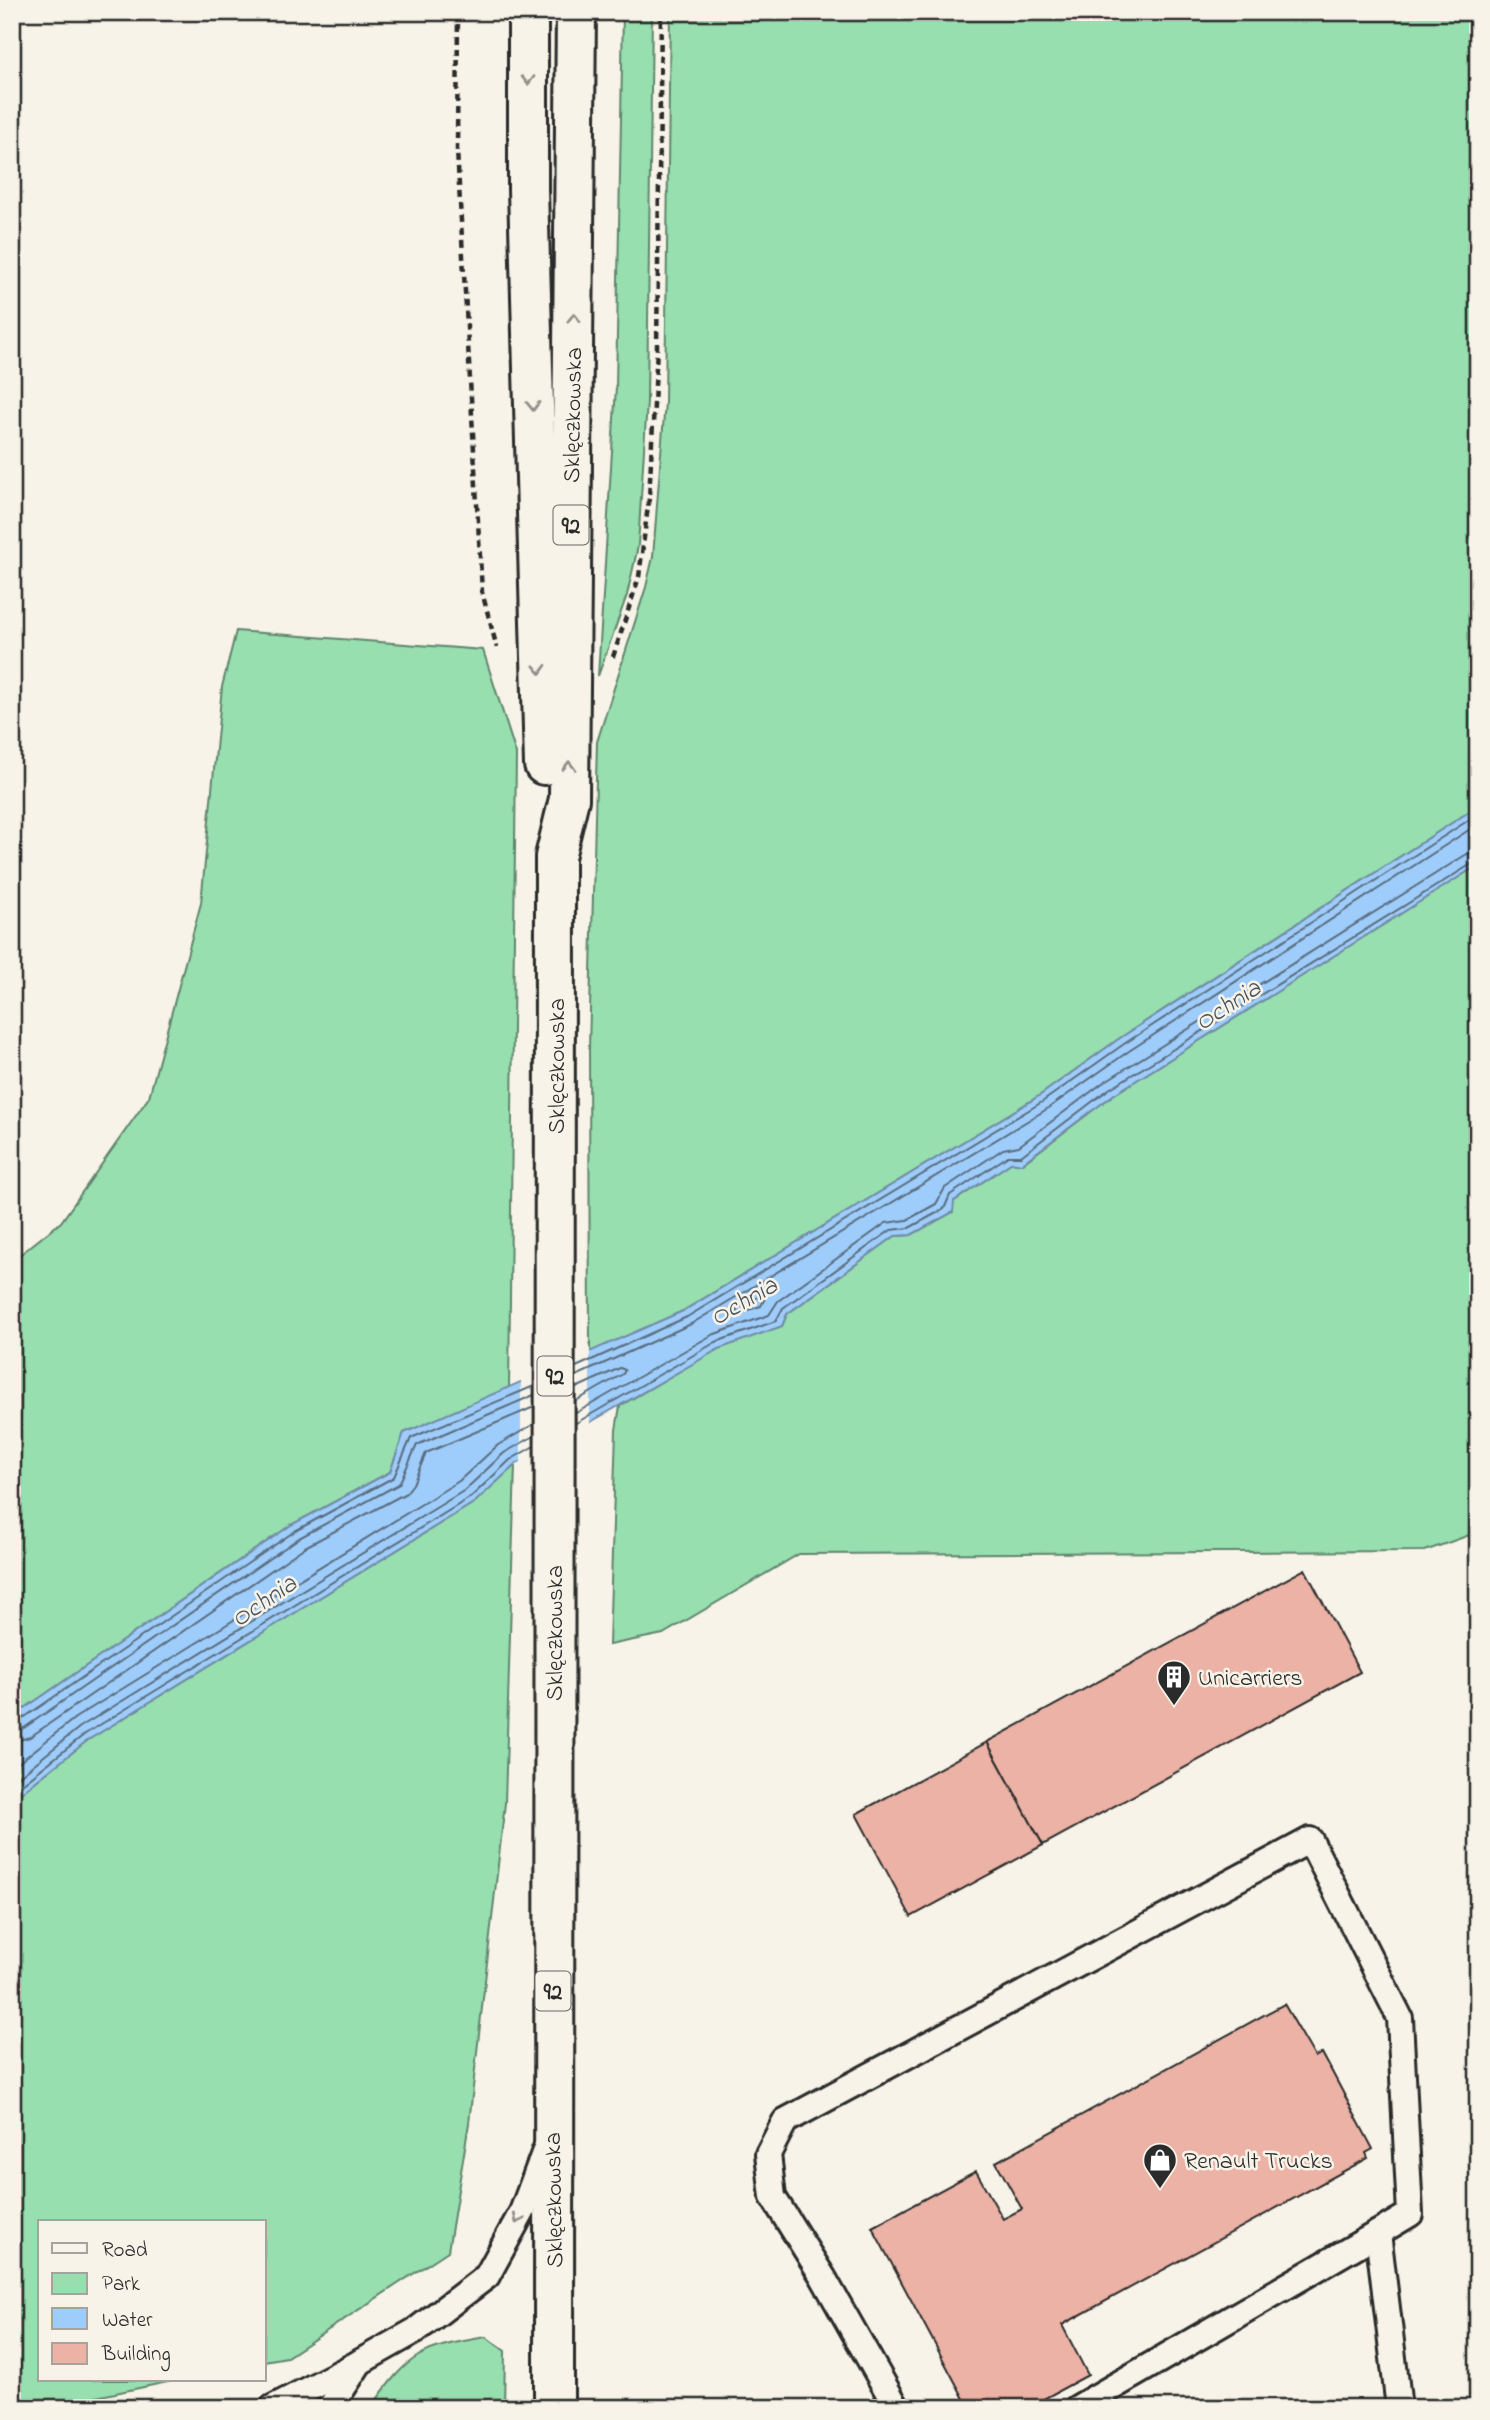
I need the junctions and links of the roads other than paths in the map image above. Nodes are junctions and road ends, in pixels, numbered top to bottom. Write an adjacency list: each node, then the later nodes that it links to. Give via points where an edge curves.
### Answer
1 (528, 12): 3 (main road, Sklęczkowska / 92, one-way to 3, via 538,614 545,813)
2 (576, 12): 3 (main road, Sklęczkowska / 92, one-way to 2, via 569,799)
3 (555, 858): 4 (main road, Sklęczkowska / 92)
4 (552, 2133): 6 (lane, one-way to 6, via 522,2212 487,2276 415,2331); 9 (main road, Sklęczkowska / 92)
5 (1378, 2233): 10 (lane, via 1410,2214 1400,2018 1311,1840 785,2120 768,2154 773,2197); 11 (lane); 12 (lane)
6 (360, 2362): 7 (lane); 8 (lane)
7 (272, 2408)
8 (330, 2408)
9 (554, 2408)
10 (897, 2408)
11 (1077, 2408)
12 (1399, 2408)

